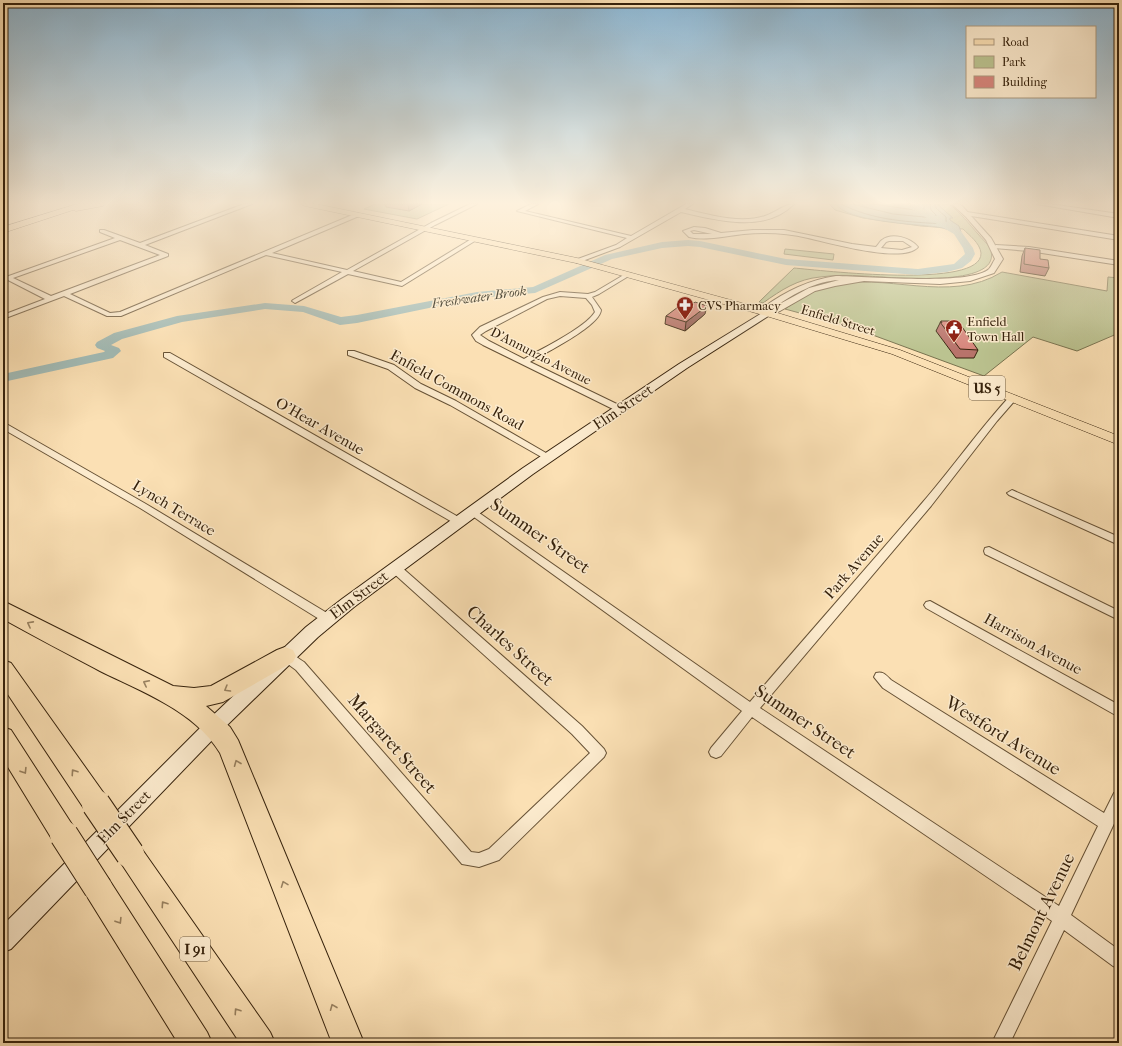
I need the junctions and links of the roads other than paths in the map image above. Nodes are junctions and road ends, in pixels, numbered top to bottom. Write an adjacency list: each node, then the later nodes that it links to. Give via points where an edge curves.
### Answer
1 (79, 253): 16 (street, via 8,278)
2 (160, 253): 14 (street, via 166,255)
3 (264, 253): 12 (street); 14 (street, via 121,314 109,315)
4 (382, 253): 12 (street)
5 (453, 253): 12 (street, via 402,284)
6 (539, 253): 10 (main road, Enfield Street / US 5)
7 (601, 253): 10 (street)
8 (998, 253): 18 (street, via 1000,257 994,268 983,275 964,280 929,282 835,278 794,291 767,309)
9 (1052, 253): 11 (street)
10 (581, 262): 13 (main road, Enfield Street / US 5)
11 (1119, 264)
12 (348, 272): 17 (street)
13 (629, 274): 15 (street); 18 (main road, Enfield Street / US 5)
14 (64, 294): 16 (street)
15 (588, 296): 22 (street, via 598,311 596,317); 22 (street, D'Annunzio Avenue, via 560,294 545,298 476,334 486,343)
16 (51, 299): 19 (street)
17 (295, 301)
18 (767, 313): 23 (main road, Enfield Street / US 5, via 896,352); 24 (main road, Elm Street)
19 (3, 317)
20 (350, 352): 27 (street, Enfield Commons Road, via 391,367 418,386)
21 (167, 355): 30 (street, O'Hear Avenue)
22 (524, 362): 24 (street, D'Annunzio Avenue)
23 (1013, 398): 26 (main road, Enfield Street / US 5); 42 (street, Park Avenue)
24 (620, 409): 27 (main road, Elm Street)
25 (3, 425): 37 (street, Lynch Terrace, via 143,506)
26 (1119, 441)
27 (548, 457): 29 (main road, Elm Street)
28 (1012, 492): 31 (street)
29 (472, 512): 30 (main road, Elm Street); 42 (street, Summer Street)
30 (458, 521): 33 (main road, Elm Street)
31 (1119, 541)
32 (989, 551): 36 (street)
33 (395, 568): 37 (main road, Elm Street); 49 (street, Charles Street, via 577,730 599,753 494,855 479,860)
34 (930, 604): 43 (street, Harrison Avenue)
35 (3, 609): 41 (highway, one-way to 35)
36 (1119, 616)
37 (328, 619): 38 (main road, Elm Street)
38 (286, 656): 41 (highway, one-way to 41, via 215,695 194,698); 44 (main road, Elm Street); 49 (street, Margaret Street, via 300,666)
39 (3, 668): 54 (highway, I 91, one-way to 39, bridge)
40 (880, 677): 48 (street, Westford Avenue, via 887,684)
41 (169, 696): 44 (highway)
42 (750, 709): 46 (street, Park Avenue); 50 (street, Summer Street)
43 (1119, 711)
44 (214, 726): 51 (main road, Elm Street); 55 (highway, one-way to 44, via 230,748 223,734)
45 (3, 738): 53 (highway, one-way to 53, bridge)
46 (716, 752)
47 (1119, 798): 48 (street, Belmont Avenue)
48 (1107, 823): 50 (street, Belmont Avenue)
49 (467, 859)
50 (1061, 918): 52 (street, Summer Street); 56 (street, Belmont Avenue)
51 (3, 941)
52 (1119, 960)
53 (196, 1043)
54 (259, 1043)
55 (348, 1043)
56 (1001, 1043)

